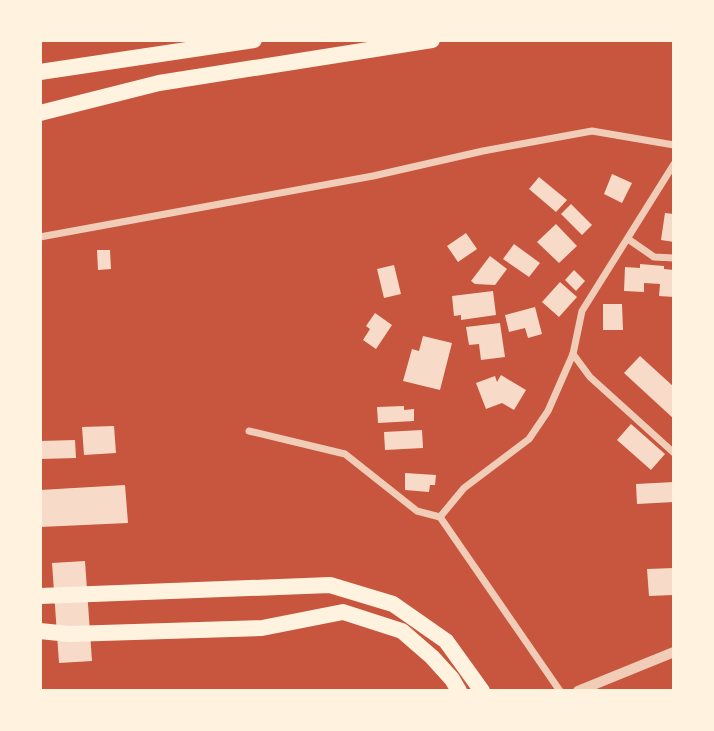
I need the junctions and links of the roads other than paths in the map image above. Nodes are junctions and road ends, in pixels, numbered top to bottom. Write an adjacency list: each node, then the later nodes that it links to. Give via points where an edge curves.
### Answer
1 (254, 40): 3 (highway)
2 (432, 40): 4 (highway, via 159,83)
3 (40, 72)
4 (40, 113)
5 (674, 145): 7 (street, via 592,131)
6 (674, 164): 8 (street)
7 (40, 237)
8 (628, 239): 9 (street, via 654,257); 10 (street, via 582,312)
9 (674, 258)
10 (573, 354): 12 (street, via 590,377); 13 (street, via 548,411 529,439 464,488)
11 (249, 431): 13 (street, via 345,454 417,511)
12 (674, 453)
13 (440, 517): 19 (street)
14 (40, 596): 18 (highway, via 330,585 393,604 446,641)
15 (40, 631): 17 (highway, via 262,628 343,612 402,631)
16 (674, 652): 20 (street)
17 (456, 685)
18 (479, 686)
19 (560, 691)
20 (578, 691)

